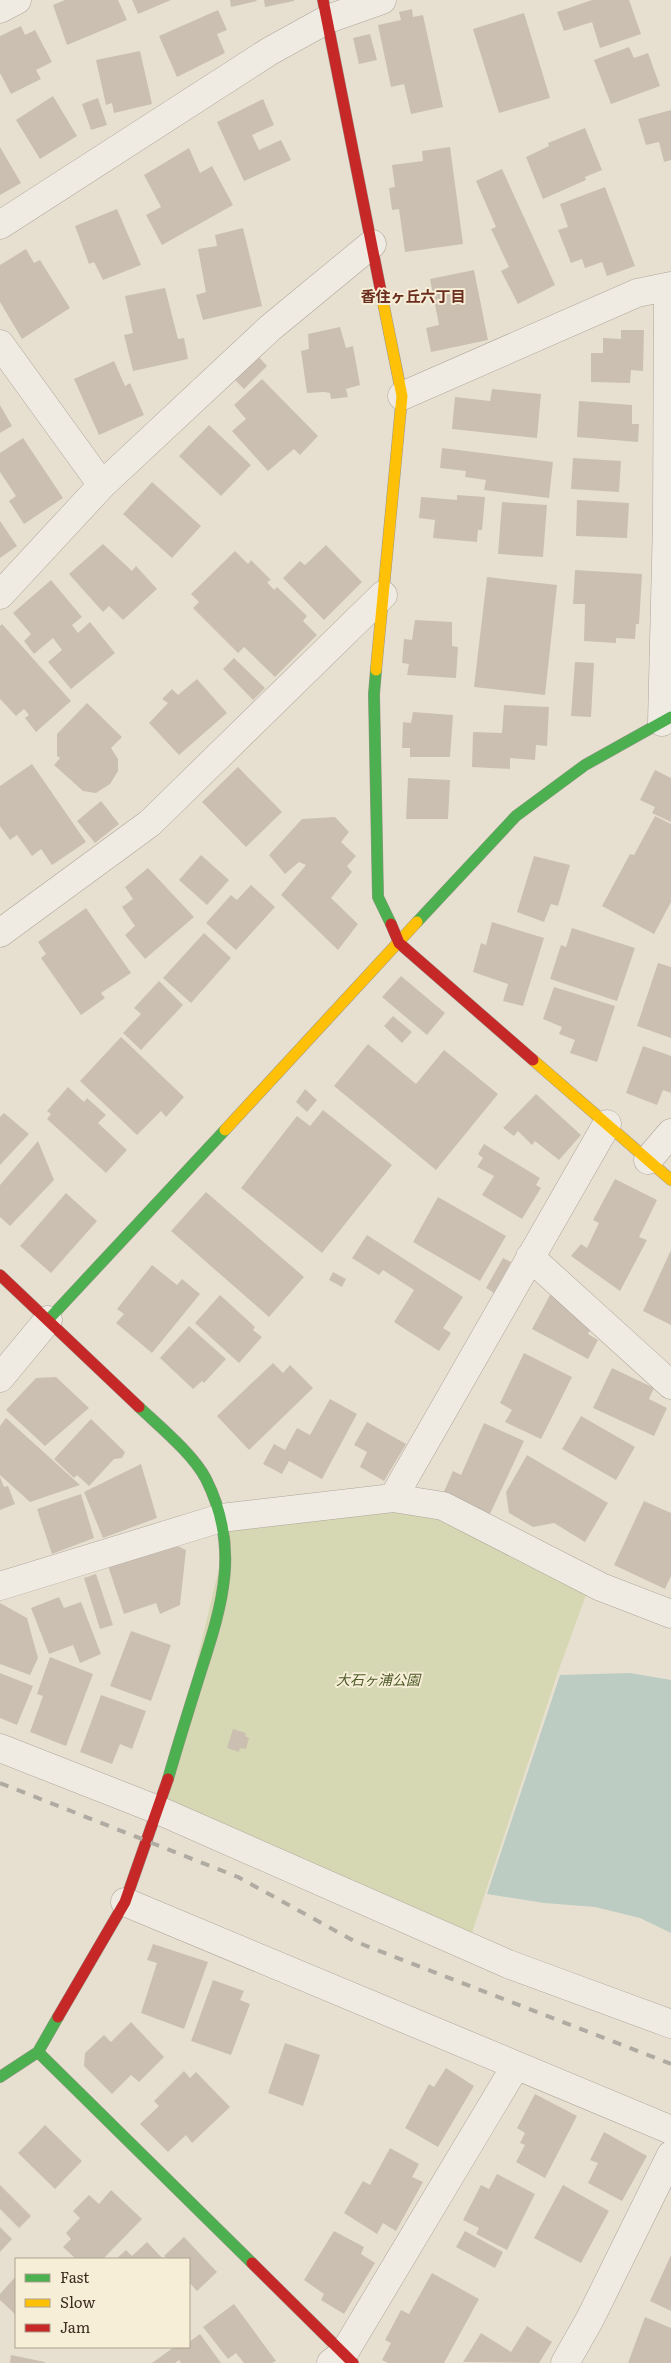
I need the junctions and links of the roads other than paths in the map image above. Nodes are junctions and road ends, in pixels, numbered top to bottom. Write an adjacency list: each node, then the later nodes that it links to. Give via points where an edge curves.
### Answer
1 (17, 0): 3 (street)
2 (382, 0): 4 (street)
3 (0, 9)
4 (326, 10): 5 (street, via 270,51); 6 (street)
5 (0, 225)
6 (372, 244): 9 (street); 10 (street, via 270,328)
7 (669, 287): 9 (street, via 637,292); 13 (street)
8 (0, 344): 10 (street)
9 (402, 396): 11 (street)
10 (102, 485): 12 (street)
11 (383, 595): 14 (street, via 150,822); 15 (street, via 374,694 378,897)
12 (0, 596)
13 (667, 719): 15 (street, via 585,765 516,816)
14 (0, 933)
15 (399, 943): 16 (street); 22 (street)
16 (607, 1124): 18 (street); 20 (street)
17 (671, 1133): 18 (street)
18 (648, 1160): 19 (street)
19 (671, 1180)
20 (530, 1257): 24 (street); 25 (street)
21 (0, 1275): 22 (street)
22 (48, 1320): 23 (street); 26 (street, via 177,1443 205,1478)
23 (0, 1378)
24 (671, 1385)
25 (393, 1498): 26 (street); 28 (street, via 443,1506 601,1587)
26 (221, 1518): 27 (street); 30 (street, via 226,1564 221,1608)
27 (0, 1586)
28 (671, 1614)
29 (0, 1748): 30 (street)
30 (158, 1810): 31 (street); 32 (street, via 508,1964)
31 (124, 1902): 33 (street); 34 (street)
32 (671, 2024)
33 (38, 2052): 35 (street); 38 (street)
34 (515, 2066): 36 (street); 38 (street)
35 (0, 2077)
36 (671, 2130)
37 (671, 2156): 39 (street)
38 (342, 2360)
39 (565, 2363)

